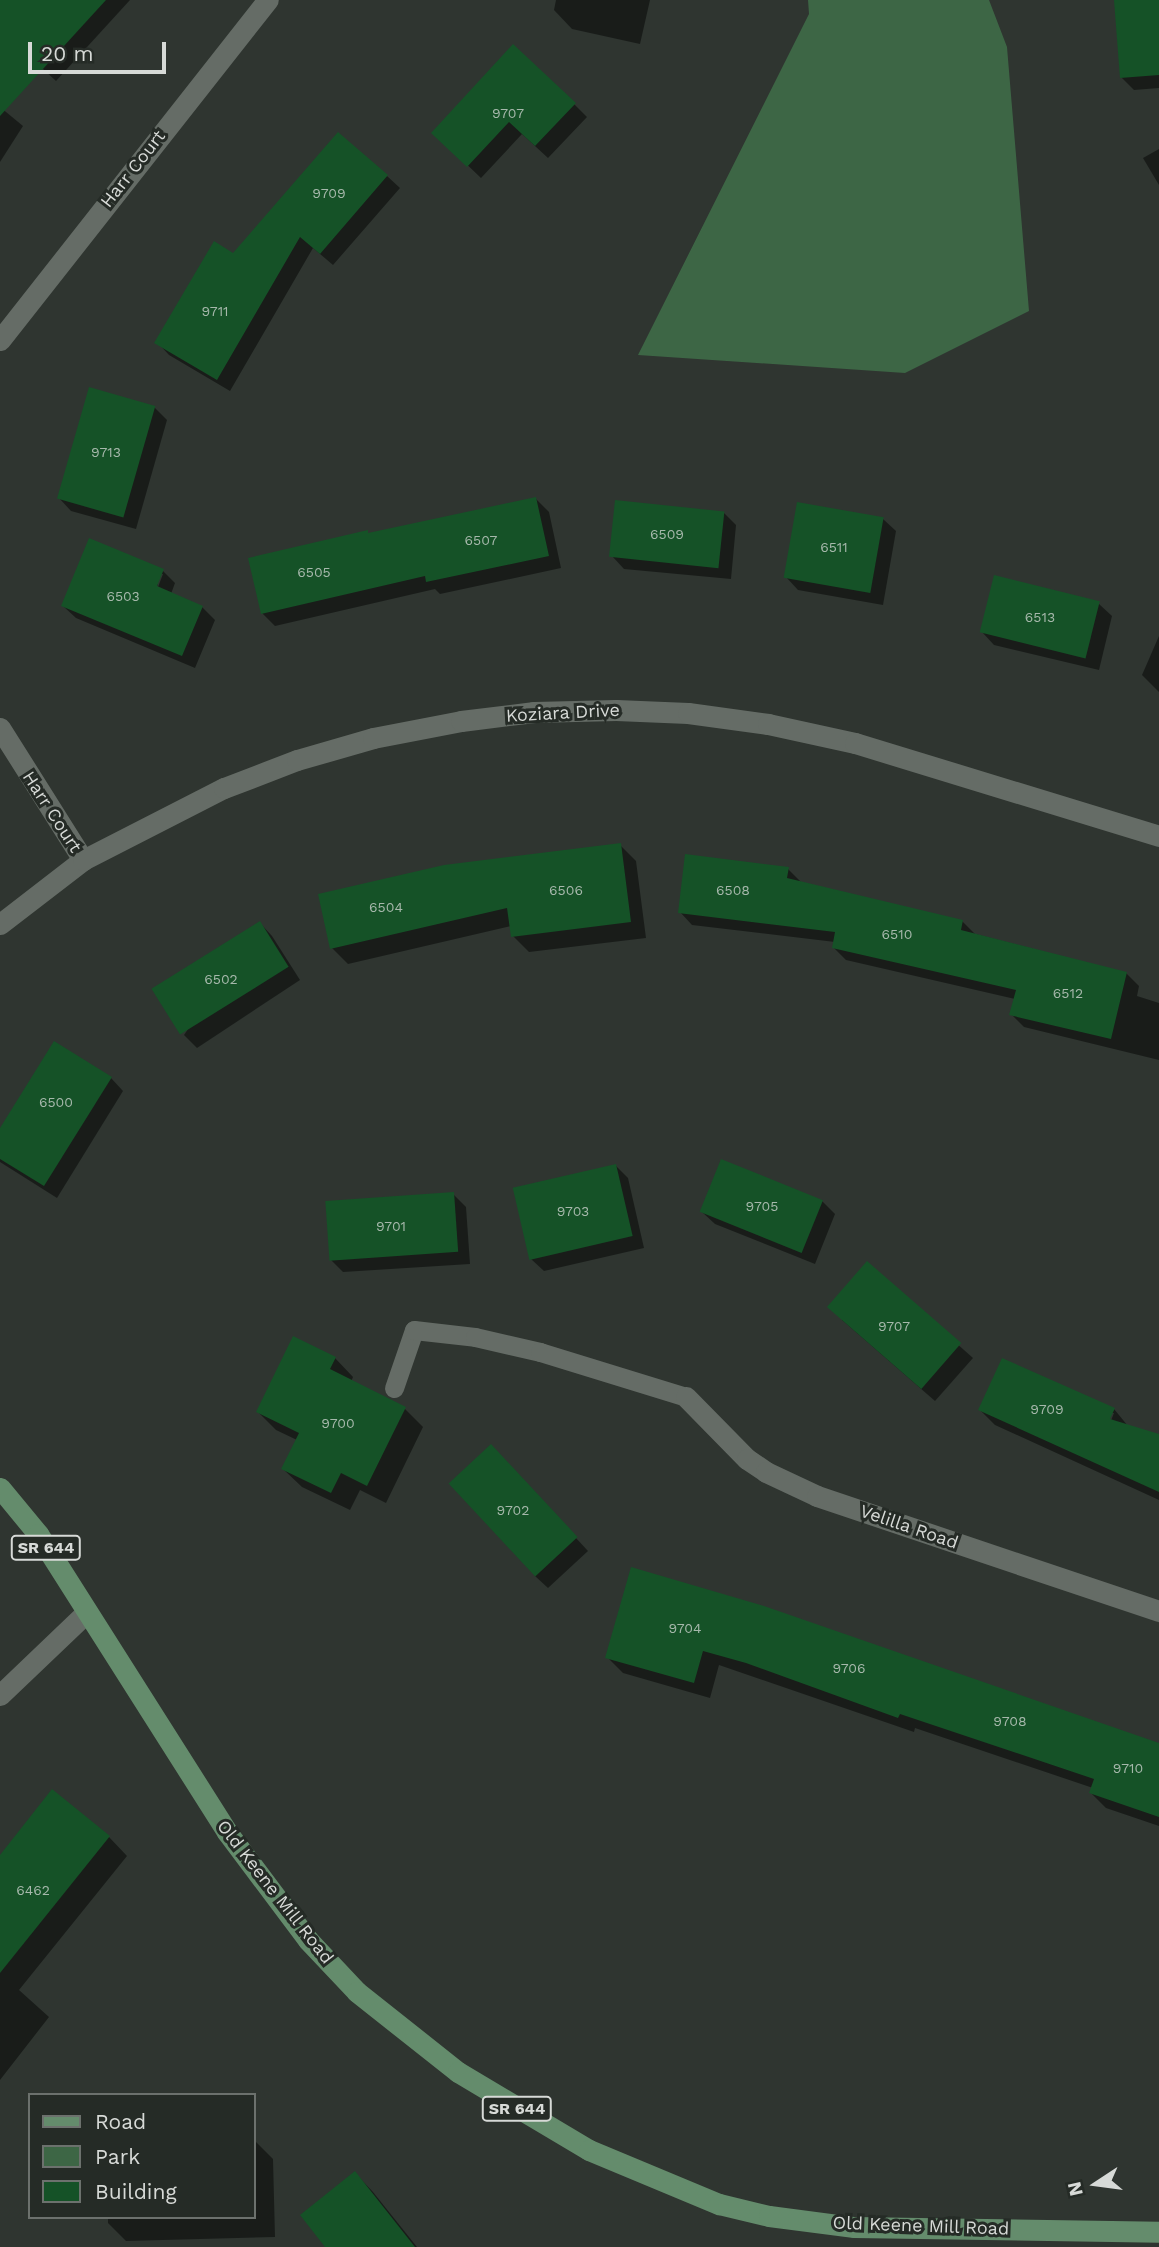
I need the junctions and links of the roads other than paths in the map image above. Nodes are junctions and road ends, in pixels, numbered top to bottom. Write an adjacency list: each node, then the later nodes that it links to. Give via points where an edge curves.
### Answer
1 (268, 0): 2 (street, Harr Court)
2 (0, 340)
3 (0, 728): 5 (street, Harr Court)
4 (1159, 836): 5 (street, Koziara Drive, via 855,743 768,724 688,713 616,710 534,712 373,738 223,788)
5 (83, 860): 6 (street, Koziara Drive)
6 (0, 924)
7 (394, 1388): 8 (lane, via 414,1330 475,1336 540,1352)
8 (686, 1397): 10 (street, Velilla Road, via 747,1459 817,1496)
9 (0, 1488): 11 (main road, Old Keene Mill Road / SR 644, via 38,1534)
10 (1159, 1611)
11 (87, 1612): 12 (street); 13 (main road, Old Keene Mill Road / SR 644, via 227,1832 308,1940 366,2000 458,2072 513,2107 589,2150 670,2186 769,2216 854,2227)
12 (0, 1695)
13 (1159, 2232)

